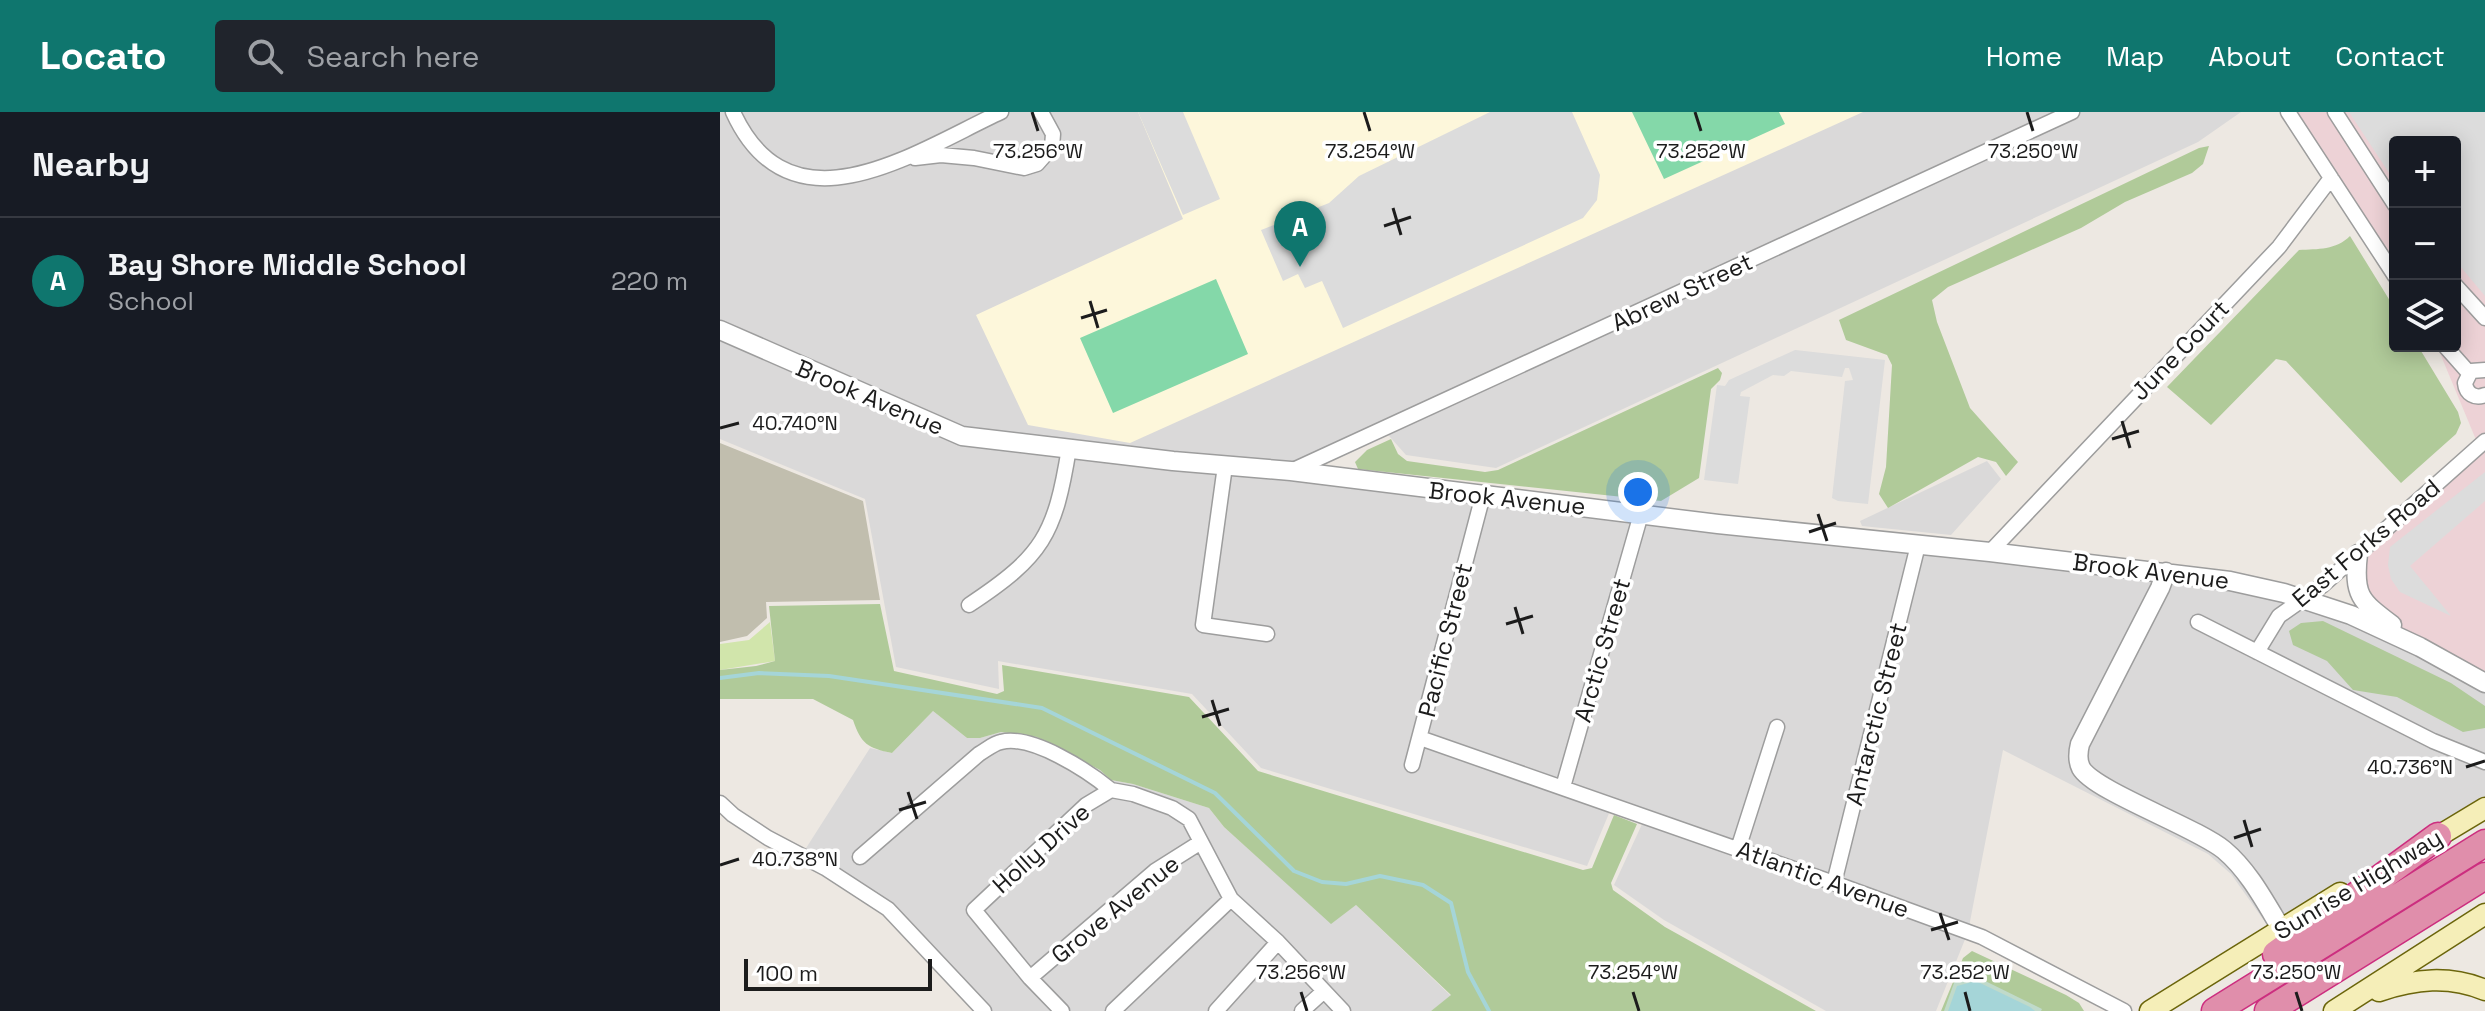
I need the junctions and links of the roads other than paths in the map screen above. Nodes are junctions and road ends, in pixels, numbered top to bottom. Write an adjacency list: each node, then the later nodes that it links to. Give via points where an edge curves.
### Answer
1 (733, 112): 7 (street, via 743,134 795,175 856,177)
2 (1001, 112): 7 (street)
3 (1041, 112): 7 (street, via 1053,134 1052,147 1037,164 1024,168 941,155)
4 (2072, 112): 21 (street, Abrew Street)
5 (2288, 112): 8 (street)
6 (2335, 112): 9 (street)
7 (911, 158)
8 (2331, 178): 10 (street); 25 (street, June Court, via 2279,247)
9 (2389, 196)
10 (2389, 267)
11 (2461, 292): 12 (street)
12 (2485, 318)
13 (720, 330): 19 (street, Brook Avenue, via 962,436)
14 (2450, 352): 16 (street)
15 (2485, 370): 16 (street)
16 (2469, 373): 17 (street, via 2468,392)
17 (2485, 395)
18 (2483, 444): 26 (street, East Forks Road)
19 (1069, 448): 20 (street, Brook Avenue); 29 (street, via 1057,512 1044,539 1009,578)
20 (1225, 466): 21 (street, Brook Avenue); 31 (street, via 1203,625)
21 (1291, 471): 22 (street, Brook Avenue)
22 (1483, 495): 23 (street, Brook Avenue); 36 (street, Pacific Street)
23 (1641, 514): 24 (street, Brook Avenue); 40 (street, Arctic Street)
24 (1918, 545): 25 (street, Brook Avenue); 50 (street, Antarctic Street)
25 (1990, 552): 27 (street, Brook Avenue)
26 (2358, 554): 28 (street, East Forks Road); 32 (street, via 2356,585 2362,600)
27 (2166, 572): 28 (street, Brook Avenue); 53 (street, via 2080,744 2080,765 2102,785 2226,852)
28 (2304, 598): 32 (street, Brook Avenue); 33 (street, East Forks Road, via 2279,616)
29 (969, 605)
30 (2198, 622): 33 (street)
31 (1267, 634)
32 (2420, 647): 34 (street, Brook Avenue)
33 (2257, 652): 37 (street)
34 (2485, 683)
35 (1777, 727): 47 (street)
36 (1420, 738): 38 (street); 39 (street, Pacific Street)
37 (2485, 762)
38 (1412, 765)
39 (1512, 769): 40 (street, Atlantic Avenue)
40 (1563, 787): 47 (street, Atlantic Avenue)
41 (1111, 790): 45 (street, Holly Drive, via 1172,808 1189,819); 48 (street, Holly Drive, via 1055,754 1020,741 1000,742 979,754); 55 (street, Holly Drive, via 1086,805 974,910)
42 (720, 803): 59 (street, via 888,909)
43 (2485, 808): 44 (main road, Sunrise Highway)
44 (2438, 836): 53 (main road, Sunrise Highway); 67 (highway)
45 (1201, 842): 51 (street, Holly Drive); 55 (street, Grove Avenue, via 1155,871)
46 (2485, 843): 68 (highway, Sunrise Highway)
47 (1738, 849): 50 (street, Atlantic Avenue)
48 (860, 857)
49 (2485, 876): 69 (highway)
50 (1834, 883): 65 (street, Atlantic Avenue, via 1982,937)
51 (1231, 899): 54 (street, Holly Drive); 61 (street)
52 (2485, 914): 58 (main road)
53 (2282, 930): 66 (main road, Sunrise Highway)
54 (1278, 942): 57 (street, Holly Drive); 62 (street)
55 (1030, 978): 60 (street)
56 (2485, 990): 58 (main road, via 2438,979 2401,985)
57 (1324, 991): 63 (street); 64 (street, Holly Drive)
58 (2343, 1006)
59 (984, 1011)
60 (1062, 1011)
61 (1113, 1011)
62 (1216, 1011)
63 (1302, 1011)
64 (1343, 1011)
65 (2124, 1011)
66 (2150, 1011)
67 (2200, 1011)
68 (2215, 1011)
69 (2268, 1011)

